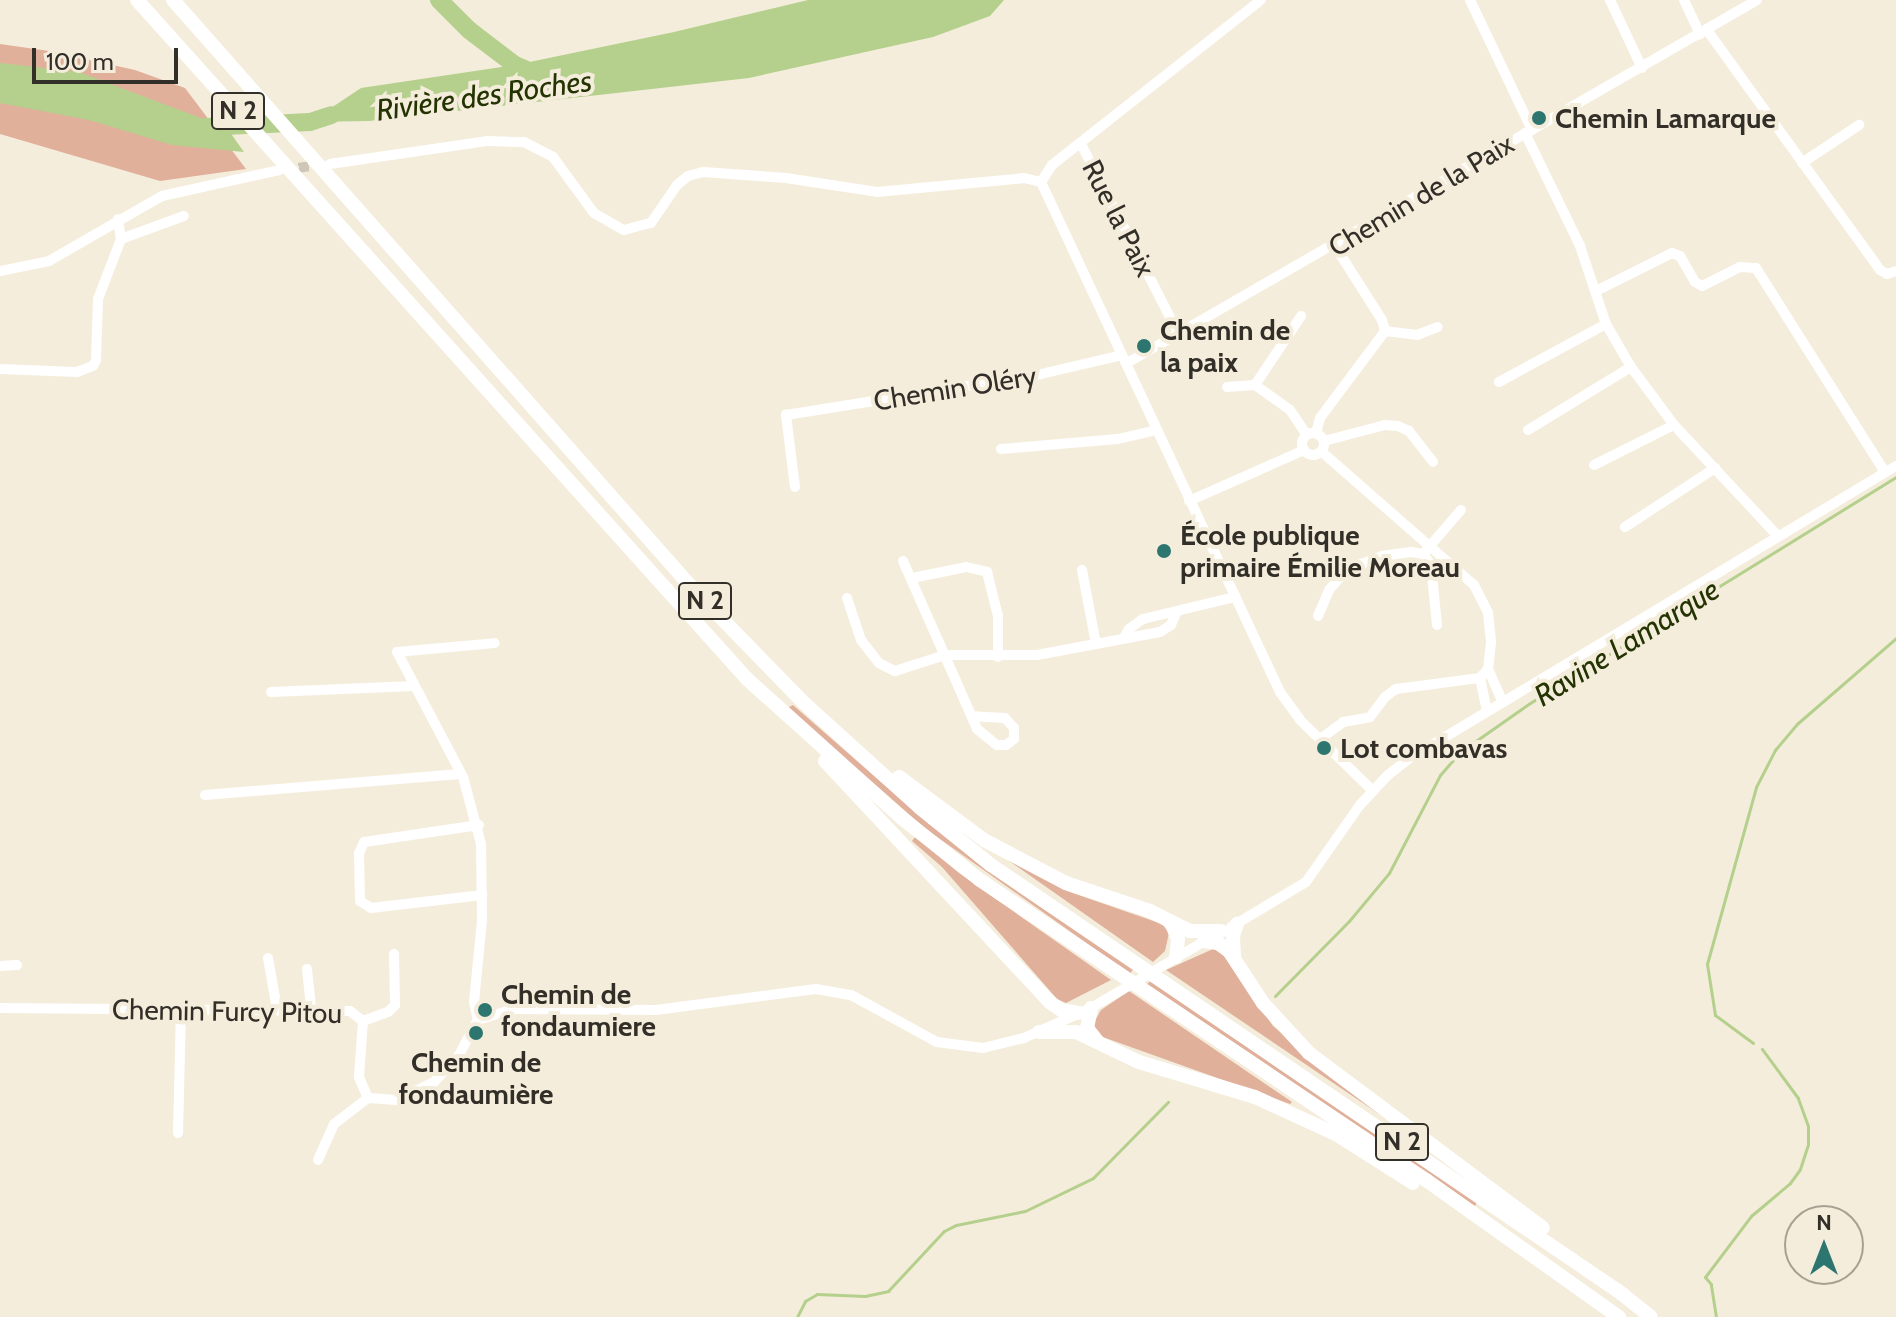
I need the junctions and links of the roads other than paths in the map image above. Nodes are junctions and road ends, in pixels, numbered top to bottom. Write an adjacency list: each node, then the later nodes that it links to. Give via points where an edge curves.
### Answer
1 (137, 0): 64 (highway, N 2)
2 (173, 0): 68 (highway, N 2, via 693,589)
3 (1261, 0): 12 (street)
4 (1470, 0): 11 (street)
5 (1610, 0): 9 (street)
6 (1684, 0): 8 (street)
7 (1757, 0): 8 (street, Chemin de la Paix)
8 (1703, 32): 9 (street, Chemin de la Paix); 13 (street)
9 (1642, 68): 11 (street, Chemin de la Paix)
10 (1859, 125): 13 (street)
11 (1528, 131): 20 (street, Chemin de la Paix); 23 (street)
12 (1081, 144): 16 (street, via 1052,165); 28 (street, Rue la Paix)
13 (1802, 163): 22 (street, via 1880,270)
14 (330, 164): 16 (street, via 488,141 524,142 553,157 594,213 624,230 651,223 677,185 703,172 877,192 1024,178)
15 (279, 170): 18 (street, via 162,196)
16 (1041, 182): 29 (street)
17 (184, 216): 19 (street)
18 (118, 219): 19 (street); 21 (street, via 49,261)
19 (121, 239): 31 (street, via 98,299 93,366 77,372)
20 (1335, 246): 27 (street); 28 (street, Chemin de la Paix)
21 (0, 271)
22 (1896, 271)
23 (1596, 291): 25 (street); 45 (street, via 1672,253 1702,286 1740,267 1756,268)
24 (1301, 316): 33 (street)
25 (1606, 324): 30 (street); 32 (street)
26 (1438, 327): 27 (street, via 1422,334)
27 (1385, 331): 38 (street, via 1320,418)
28 (1179, 335): 29 (street, Chemin de la Paix)
29 (1125, 359): 36 (street); 46 (street, Chemin Oléry, via 786,415)
30 (1631, 367): 35 (street); 37 (street)
31 (0, 369)
32 (1499, 382)
33 (1255, 385): 34 (street); 38 (street, via 1290,410)
34 (1227, 387)
35 (1674, 425): 42 (street); 44 (street)
36 (1157, 430): 39 (street, via 1118,439); 47 (street)
37 (1528, 430)
38 (1317, 440): 40 (street, via 1302,445); 40 (street, via 1316,456); 41 (street, via 1398,426 1409,431); 51 (street)
39 (1001, 449)
40 (1304, 450): 47 (street)
41 (1433, 462)
42 (1594, 465)
43 (1896, 466): 45 (street)
44 (1715, 468): 49 (street); 50 (street)
45 (1885, 472): 50 (street)
46 (795, 487)
47 (1189, 501): 55 (street)
48 (1461, 510): 51 (street)
49 (1625, 527)
50 (1778, 536): 67 (street)
51 (1427, 550): 57 (street, via 1382,556 1347,569 1329,590); 58 (street); 63 (street, via 1466,575 1480,595 1490,628)
52 (903, 561): 54 (street)
53 (1082, 570): 60 (street)
54 (912, 578): 61 (street); 62 (street, via 966,567 987,572 998,616)
55 (1235, 597): 60 (street, via 1135,623 1124,638); 71 (street, via 1280,692)
56 (847, 598): 61 (street, via 861,640 887,669 903,670)
57 (1318, 616)
58 (1437, 625)
59 (495, 643): 65 (street, via 397,652)
60 (1096, 644): 62 (street)
61 (945, 655): 62 (street); 70 (street)
62 (998, 657)
63 (1484, 674): 67 (street); 69 (street); 71 (street, via 1396,689 1370,717 1343,722)
64 (747, 679): 88 (highway); 101 (highway, N 2, via 937,847)
65 (414, 686): 66 (street); 72 (street)
66 (271, 692)
67 (1502, 701): 69 (street)
68 (804, 703): 77 (highway, via 984,840 1066,883); 102 (highway, N 2, via 952,835)
69 (1487, 711): 73 (street, via 1397,768)
70 (972, 716)
71 (1320, 739): 73 (street)
72 (460, 774): 74 (street); 75 (street)
73 (1373, 791): 78 (street, via 1306,882)
74 (205, 795)
75 (479, 825): 76 (street); 76 (street, via 364,842 359,853 360,901 371,908)
76 (482, 895): 94 (street, via 474,1002)
77 (1170, 921): 79 (highway, via 1200,933); 83 (highway, via 1178,939)
78 (1237, 924): 79 (street); 82 (highway)
79 (1221, 931): 80 (street)
80 (1204, 941): 82 (highway, via 1218,943); 83 (street)
81 (394, 954): 95 (street, via 395,1005)
82 (1234, 956): 102 (highway, via 1263,1003 1309,1053 1519,1208)
83 (1176, 957): 93 (street)
84 (268, 958): 92 (street)
85 (17, 965): 86 (street)
86 (0, 966)
87 (307, 969): 91 (street)
88 (1043, 994): 93 (highway, via 1056,1007); 96 (highway, via 1048,1013)
89 (0, 1008): 90 (street, Chemin Furcy Pitou)
90 (181, 1008): 92 (street, Chemin Furcy Pitou); 99 (street)
91 (311, 1008): 92 (street, Chemin Furcy Pitou); 95 (street, Chemin Furcy Pitou, via 350,1011)
92 (277, 1009)
93 (1085, 1011): 96 (street); 97 (highway, via 1089,1033)
94 (478, 1020): 96 (street, via 514,1009 656,1010 816,989 851,995 948,1045 995,1047); 98 (street, via 459,1055 434,1082 397,1100)
95 (363, 1021): 98 (street, Chemin Furcy Pitou, via 359,1085)
96 (1039, 1032): 97 (highway, via 1067,1030)
97 (1110, 1050): 101 (highway, via 1255,1097 1336,1134)
98 (368, 1098): 100 (street, via 329,1130)
99 (178, 1133)
100 (318, 1160)
101 (1536, 1259): 103 (highway, N 2)
102 (1624, 1295): 104 (highway, N 2)
103 (1619, 1317)
104 (1651, 1317)

